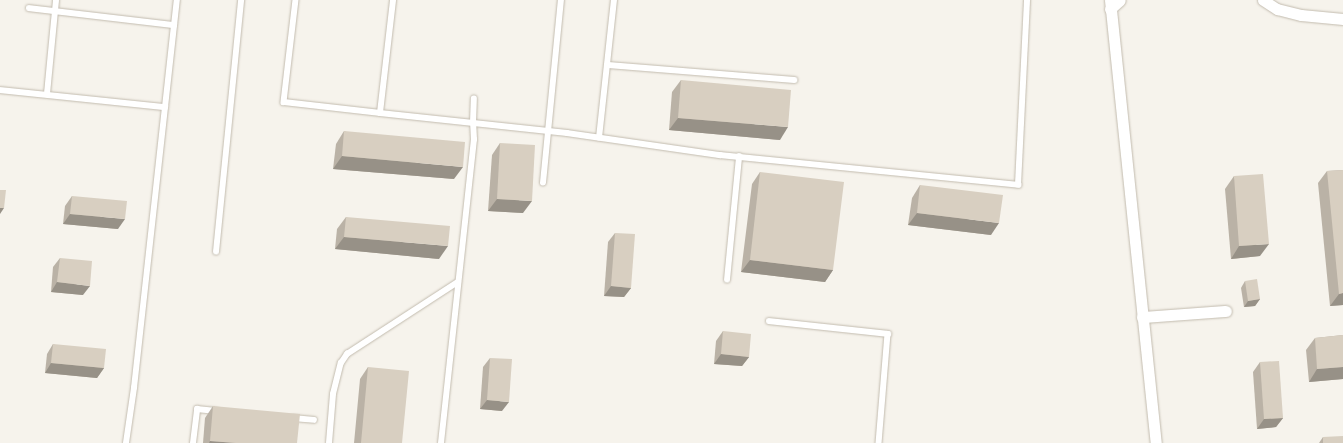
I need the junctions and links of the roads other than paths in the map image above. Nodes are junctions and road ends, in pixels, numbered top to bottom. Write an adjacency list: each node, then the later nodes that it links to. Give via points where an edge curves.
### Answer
1 (56, 0): 13 (lane)
2 (177, 0): 15 (lane)
3 (241, 0): 28 (lane)
4 (296, 0): 22 (lane, via 284,102)
5 (393, 0): 22 (lane)
6 (561, 0): 24 (lane)
7 (614, 0): 16 (lane)
8 (1027, 0): 26 (lane, via 1018,185)
9 (1120, 0): 11 (street)
10 (1263, 0): 14 (street, via 1277,9 1301,15)
11 (1110, 4): 32 (street)
12 (29, 8): 13 (lane)
13 (55, 10): 15 (lane); 19 (lane)
14 (1343, 19)
15 (174, 25): 21 (lane)
16 (608, 65): 17 (lane); 25 (lane)
17 (794, 80)
18 (0, 90): 19 (lane)
19 (47, 94): 21 (lane)
20 (474, 99): 23 (lane)
21 (165, 107): 37 (lane)
22 (380, 114): 23 (lane)
23 (473, 123): 24 (lane); 30 (lane, via 474,140)
24 (547, 131): 25 (lane); 27 (lane)
25 (599, 138): 26 (lane)
26 (739, 157): 29 (lane)
27 (543, 183)
28 (216, 252)
29 (727, 280)
30 (458, 282): 39 (lane, via 347,354 341,363 333,394); 40 (lane)
31 (1226, 311): 32 (street)
32 (1142, 317): 42 (street)
33 (769, 321): 41 (lane, via 888,334)
34 (220, 411): 38 (lane, via 197,409)
35 (283, 417): 36 (lane)
36 (314, 420)
37 (126, 443)
38 (193, 443)
39 (329, 443)
40 (441, 443)
41 (879, 443)
42 (1156, 443)

